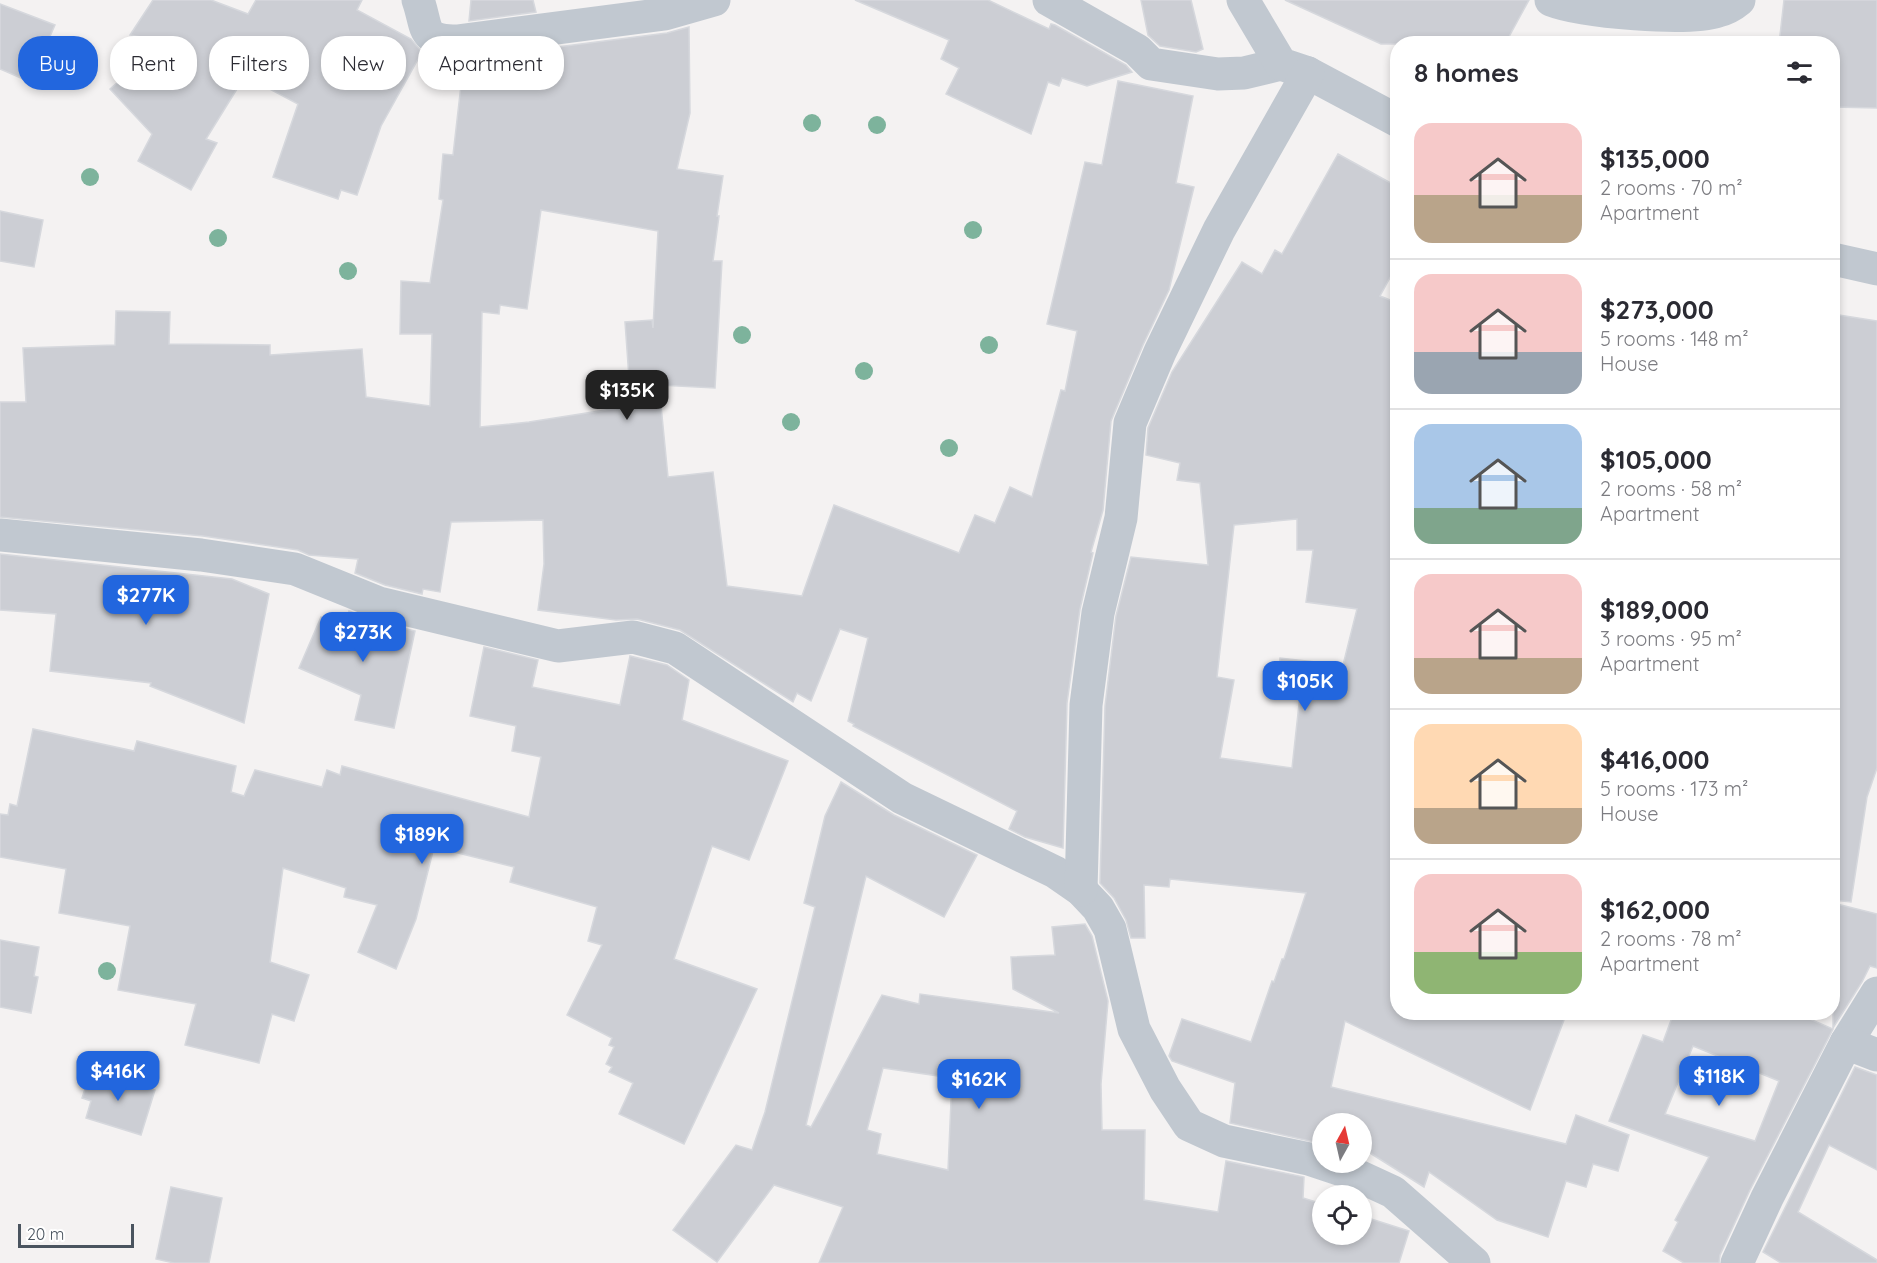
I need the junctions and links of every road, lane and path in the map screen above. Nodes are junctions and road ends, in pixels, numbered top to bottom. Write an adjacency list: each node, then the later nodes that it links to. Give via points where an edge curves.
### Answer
1 (418, 0): 2 (street, via 426,32 435,39 457,41 664,14)
2 (714, 0)
3 (1048, 0): 7 (street, via 1137,50 1151,64 1218,74)
4 (1243, 0): 7 (street)
5 (1551, 0): 6 (street, via 1580,8 1658,15 1718,11)
6 (1739, 0)
7 (1295, 68): 8 (street); 12 (street, via 1130,423 1121,518 1098,613 1086,705)
8 (1390, 117)
9 (1840, 261): 10 (street)
10 (1877, 269)
11 (0, 535): 12 (street, via 201,555 295,569 379,603 558,646 633,637 675,648 902,798 1055,872)
12 (1081, 890): 16 (street, via 1110,929 1134,1029 1189,1125 1224,1141 1309,1159 1383,1187)
13 (1877, 993): 14 (street)
14 (1846, 1043): 15 (street); 17 (street)
15 (1877, 1056)
16 (1473, 1263)
17 (1737, 1263)

